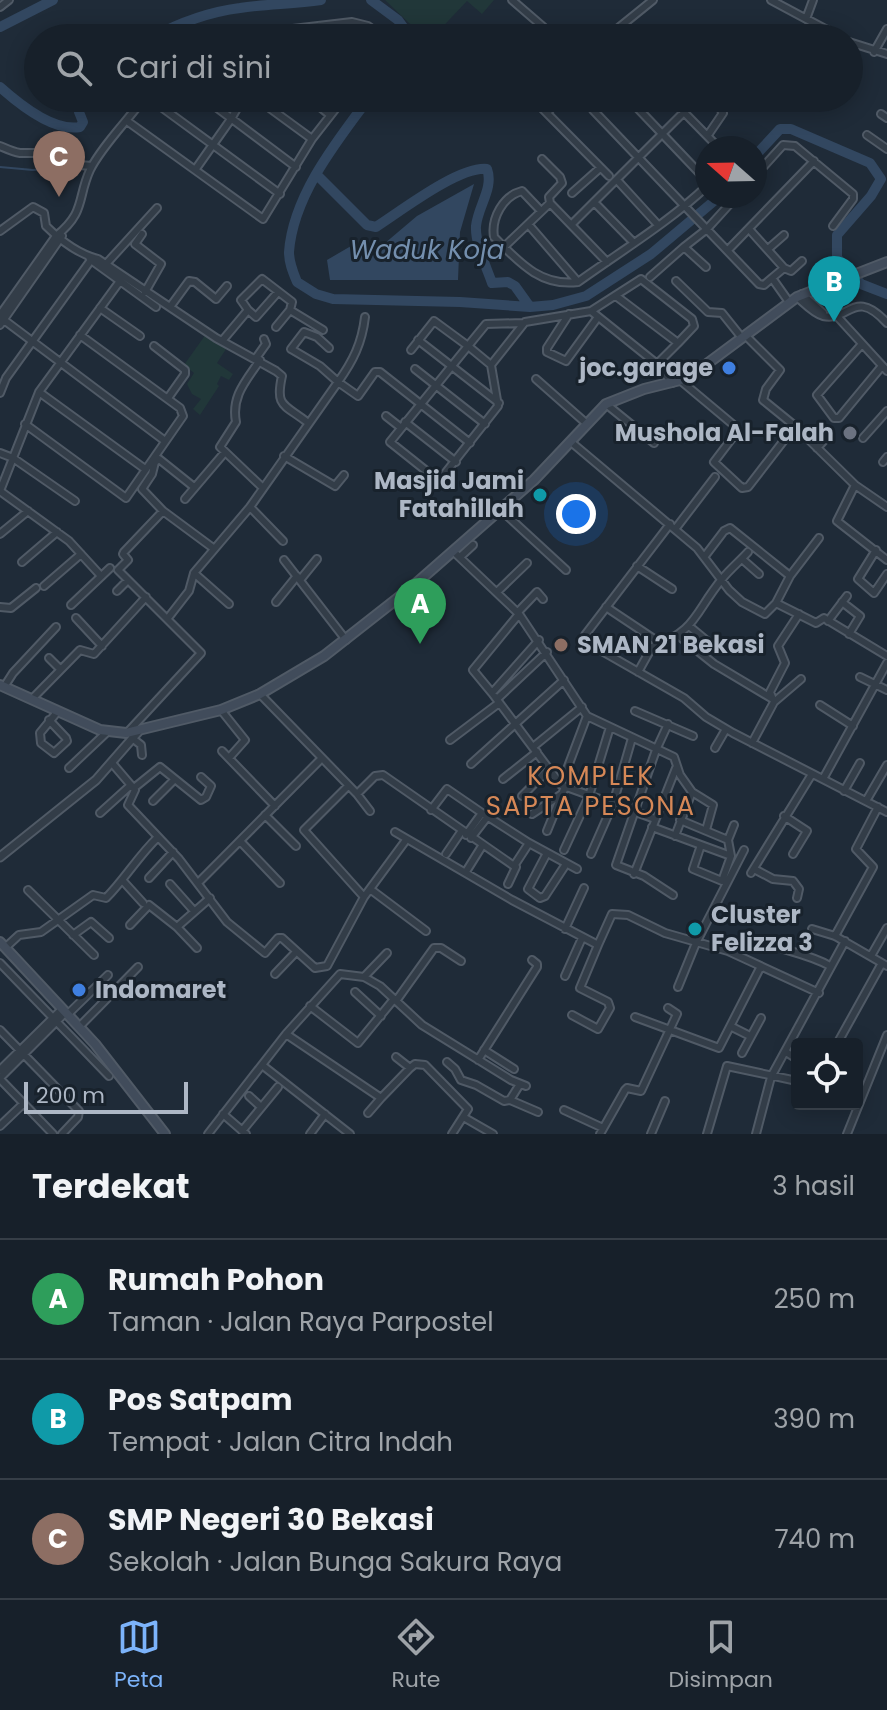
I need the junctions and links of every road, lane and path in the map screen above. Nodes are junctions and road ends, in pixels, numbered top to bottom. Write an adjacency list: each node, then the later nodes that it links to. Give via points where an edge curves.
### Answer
1 (9, 0): 7 (street)
2 (512, 0): 9 (street)
3 (653, 0): 10 (street)
4 (771, 0): 6 (street)
5 (813, 0): 8 (street)
6 (782, 3): 8 (street)
7 (0, 7)
8 (806, 19): 11 (street)
9 (539, 24)
10 (623, 24)
11 (815, 24)
12 (887, 29): 14 (street)
13 (863, 48): 14 (street)
14 (874, 52): 15 (street)
15 (887, 54)
16 (134, 112): 30 (street)
17 (166, 112): 35 (street)
18 (224, 112): 29 (street)
19 (234, 112): 29 (street)
20 (275, 112): 34 (street)
21 (326, 112): 28 (street)
22 (332, 112): 28 (street)
23 (595, 112): 38 (street)
24 (642, 112): 31 (street)
25 (684, 112): 31 (street); 32 (street)
26 (722, 112): 32 (street)
27 (547, 113): 44 (street)
28 (330, 115): 34 (street)
29 (231, 117): 35 (street); 43 (street)
30 (127, 121): 42 (street); 45 (street)
31 (663, 134): 38 (street); 46 (street)
32 (708, 135)
33 (867, 135): 37 (street)
34 (312, 139): 43 (street)
35 (213, 145): 45 (street); 50 (street)
36 (0, 146): 42 (street, via 23,153 48,152 66,164)
37 (887, 149)
38 (640, 157): 48 (street); 55 (street)
39 (542, 159): 53 (street, via 562,181)
40 (814, 161): 41 (street, via 786,144); 61 (street, via 854,196); 63 (street)
41 (767, 164)
42 (92, 166): 67 (street, via 80,207)
43 (296, 167): 50 (street)
44 (600, 168): 47 (street); 49 (street)
45 (195, 170): 50 (street, via 262,219)
46 (695, 170)
47 (609, 176)
48 (617, 180): 52 (street); 60 (street)
49 (572, 193)
50 (280, 194)
51 (695, 199): 55 (street)
52 (594, 202): 59 (street); 68 (street)
53 (550, 203): 57 (street); 59 (street)
54 (157, 208): 77 (street)
55 (688, 208): 60 (street); 62 (street)
56 (724, 208): 62 (street)
57 (541, 211): 58 (street); 69 (street, via 522,191 516,192 496,213 493,233)
58 (528, 224): 69 (street); 84 (street)
59 (572, 224): 75 (street)
60 (658, 225): 68 (street)
61 (833, 226)
62 (704, 227): 70 (street); 72 (street)
63 (749, 229): 71 (street); 72 (street)
64 (0, 231): 67 (street, via 33,207 44,213 44,223)
65 (142, 234): 87 (street, via 135,244 161,264)
66 (784, 235): 71 (street)
67 (58, 237): 73 (street); 100 (street)
68 (634, 243): 75 (street)
69 (504, 247): 84 (street, via 529,272 558,283)
70 (684, 247): 78 (street); 80 (street)
71 (768, 249): 79 (street)
72 (728, 250): 81 (street, via 759,284)
73 (90, 258): 77 (street); 82 (street); 113 (street)
74 (802, 261): 79 (street, via 791,271)
75 (607, 262): 84 (street)
76 (887, 262): 85 (main road)
77 (106, 264): 87 (street)
78 (706, 267)
79 (784, 268): 81 (street)
80 (650, 277)
81 (772, 278): 91 (street)
82 (120, 281): 92 (street); 94 (street)
83 (676, 281): 109 (street, via 708,312 722,313)
84 (578, 282)
85 (826, 284): 90 (street); 91 (main road)
86 (227, 286): 93 (street, via 216,299 189,281)
87 (145, 292): 93 (street)
88 (278, 292): 95 (street, via 255,317); 95 (street, via 261,280 241,300); 96 (street, via 292,302)
89 (616, 296): 97 (street); 114 (street); 114 (street, via 641,279 692,319 692,330)
90 (834, 296)
91 (796, 298): 99 (street, via 826,316); 109 (main road)
92 (156, 307)
93 (170, 307): 112 (street)
94 (100, 308): 107 (street); 108 (street)
95 (248, 310): 112 (street)
96 (290, 310): 105 (street); 106 (street)
97 (591, 311): 98 (street); 102 (street)
98 (569, 313): 102 (street, via 547,348 562,361); 103 (street)
99 (835, 314): 104 (street, via 861,307 874,310); 115 (street)
100 (1, 316): 113 (street)
101 (365, 317): 128 (street, via 358,351)
102 (598, 317): 122 (street)
103 (523, 323): 117 (street, via 486,324); 124 (street)
104 (887, 323)
105 (276, 327)
106 (323, 330)
107 (80, 335): 121 (street); 133 (street)
108 (140, 336)
109 (744, 336): 129 (main road); 144 (street, via 780,370 763,400)
110 (264, 339): 120 (street)
111 (418, 340): 117 (street, via 435,321); 119 (street); 123 (street)
112 (222, 341): 120 (street)
113 (32, 342): 121 (street); 132 (street)
114 (678, 343): 122 (street)
115 (862, 344): 125 (street); 125 (street, via 818,393 834,418)
116 (154, 346): 133 (street, via 185,370)
117 (468, 346): 123 (street); 124 (street)
118 (329, 348): 128 (street, via 304,332 291,349)
119 (411, 350)
120 (258, 359): 139 (street, via 282,376 280,401); 152 (street, via 236,395 236,422 220,447)
121 (59, 364): 131 (street); 147 (street)
122 (657, 364): 129 (street)
123 (451, 365): 130 (street); 135 (street)
124 (491, 365): 135 (street)
125 (885, 368)
126 (415, 369): 130 (street)
127 (536, 379): 143 (street)
128 (338, 382): 134 (street, via 358,396 380,372); 139 (street)
129 (677, 382): 136 (main road); 144 (street, via 736,427 714,462 742,488)
130 (435, 385): 134 (street); 142 (street)
131 (39, 392): 140 (street); 157 (street)
132 (0, 393)
133 (168, 398): 147 (street, via 183,416)
134 (420, 403): 141 (street); 149 (street)
135 (499, 403): 142 (street)
136 (606, 404): 143 (main road); 150 (street)
137 (887, 411): 146 (street)
138 (386, 416): 141 (street)
139 (307, 422): 154 (street)
140 (25, 424): 155 (street); 157 (street, via 126,498)
141 (402, 424): 156 (street); 156 (street, via 391,445 437,480 442,481)
142 (485, 424): 149 (street)
143 (587, 424): 148 (main road)
144 (795, 426): 151 (street)
145 (828, 436): 151 (street)
146 (863, 438)
147 (165, 441): 157 (street)
148 (571, 442): 168 (main road); 171 (street)
149 (470, 443): 156 (street)
150 (654, 443)
151 (817, 448): 160 (street)
152 (225, 452): 161 (street); 162 (street)
153 (0, 453): 155 (street)
154 (284, 456): 158 (street, via 335,486); 162 (street)
155 (13, 458): 163 (street); 165 (street)
156 (456, 462)
157 (145, 469)
158 (344, 475)
159 (715, 477): 171 (street)
160 (855, 485): 167 (street); 178 (street, via 837,521)
161 (194, 487): 164 (street); 170 (street, via 164,462 155,462 142,489)
162 (263, 488): 166 (street)
163 (0, 491): 169 (street)
164 (185, 499)
165 (75, 501)
166 (250, 507): 175 (street); 177 (street)
167 (887, 507)
168 (501, 510): 181 (main road); 191 (street)
169 (28, 511): 172 (street); 173 (street)
170 (163, 511): 177 (street); 190 (street, via 124,552 128,560)
171 (673, 526): 182 (street); 189 (street)
172 (57, 532): 180 (street); 187 (street)
173 (0, 534)
174 (819, 538): 196 (street)
175 (283, 541)
176 (473, 545): 181 (street)
177 (213, 548): 192 (street)
178 (876, 550): 186 (street); 194 (street, via 858,580 874,593)
179 (748, 552): 184 (street)
180 (81, 554): 195 (street); 200 (street)
181 (457, 554): 204 (street); 223 (main road)
182 (705, 556): 196 (street, via 730,528); 199 (street)
183 (317, 559): 197 (street)
184 (742, 559): 193 (street); 199 (street)
185 (284, 560): 197 (street)
186 (887, 560)
187 (22, 562)
188 (527, 563): 204 (street)
189 (637, 566): 202 (street); 212 (street)
190 (114, 569): 195 (street); 198 (street)
191 (566, 570)
192 (194, 573): 209 (street); 216 (street, via 189,591)
193 (759, 574)
194 (887, 574)
195 (101, 576): 210 (street)
196 (790, 576): 208 (street)
197 (298, 578): 207 (street); 223 (street)
198 (128, 580): 203 (street); 205 (street)
199 (721, 580): 208 (street, via 742,602 765,614); 218 (street)
200 (44, 586)
201 (36, 588): 211 (street, via 11,608)
202 (672, 589)
203 (117, 591)
204 (497, 592): 213 (street)
205 (146, 597): 216 (street); 226 (street)
206 (543, 599): 213 (street, via 537,592)
207 (276, 602)
208 (776, 603): 214 (street)
209 (229, 604)
210 (71, 605)
211 (0, 607)
212 (606, 607): 222 (street); 232 (street, via 584,638)
213 (518, 613): 224 (street); 240 (street, via 473,670)
214 (799, 614): 217 (street, via 817,623); 242 (street, via 778,646 785,663 770,692)
215 (76, 618): 226 (street)
216 (168, 618): 256 (street, via 200,656)
217 (828, 621): 220 (street); 220 (street, via 844,599 860,616)
218 (689, 626): 221 (street); 225 (street)
219 (56, 627): 237 (street)
220 (849, 634): 228 (street)
221 (679, 636): 232 (street, via 655,644); 242 (street)
222 (654, 639)
223 (346, 640): 239 (main road)
224 (539, 640): 227 (street); 240 (street)
225 (712, 645)
226 (102, 646): 231 (street, via 94,654 80,650)
227 (547, 652): 235 (street); 240 (street)
228 (887, 656)
229 (49, 658): 231 (street)
230 (887, 663): 236 (street)
231 (60, 669): 241 (street)
232 (638, 672): 254 (street)
233 (860, 677): 236 (street)
234 (801, 679): 242 (street)
235 (564, 680): 244 (street); 250 (street)
236 (876, 685): 238 (street); 252 (street)
237 (2, 686): 241 (main road)
238 (887, 690)
239 (260, 694): 245 (main road); 267 (street)
240 (496, 698): 250 (street); 259 (street)
241 (32, 699): 246 (main road)
242 (773, 700): 260 (street)
243 (820, 705): 252 (street)
244 (582, 707): 248 (street); 262 (street)
245 (221, 710): 256 (main road); 266 (street, via 245,738)
246 (58, 711): 249 (street); 255 (main road)
247 (635, 711): 251 (street)
248 (587, 716): 253 (street); 282 (street)
249 (49, 720): 249 (street, via 67,741 54,753 40,739)
250 (516, 724): 262 (street); 270 (street)
251 (668, 724): 257 (street); 263 (street)
252 (853, 726): 278 (street)
253 (610, 727): 258 (street); 287 (street)
254 (726, 729): 260 (street); 261 (street)
255 (107, 732): 256 (main road); 272 (street)
256 (132, 734): 265 (street); 268 (street)
257 (693, 736)
258 (632, 738): 263 (street); 290 (street)
259 (450, 740)
260 (752, 743): 275 (street)
261 (715, 748)
262 (535, 750): 274 (street); 277 (street)
263 (656, 750): 273 (street, via 672,756); 295 (street)
264 (222, 751): 266 (street)
265 (142, 755)
266 (229, 758): 291 (street)
267 (321, 759): 280 (street); 291 (street)
268 (112, 763): 281 (street); 326 (street)
269 (860, 763): 283 (street)
270 (471, 764)
271 (887, 765): 289 (street)
272 (69, 768)
273 (676, 768): 284 (street); 302 (street)
274 (549, 769): 282 (street); 286 (street)
275 (812, 774): 278 (street); 301 (street)
276 (201, 777): 279 (street, via 211,786 201,800)
277 (503, 779)
278 (823, 779): 283 (street)
279 (174, 780): 281 (street, via 158,767); 288 (street)
280 (348, 786): 285 (street); 343 (street, via 304,830)
281 (132, 787): 297 (street); 311 (street, via 136,792 128,805)
282 (563, 788): 287 (street); 299 (street); 307 (street)
283 (844, 791): 289 (street)
284 (692, 792): 303 (street); 306 (street, via 713,805)
285 (357, 794): 293 (street, via 383,775); 294 (street)
286 (522, 796)
287 (589, 796): 290 (street); 319 (street)
288 (153, 801)
289 (866, 801): 292 (street)
290 (613, 804): 295 (street); 324 (street)
291 (275, 806): 300 (street)
292 (878, 807): 296 (street); 356 (street, via 856,847 873,867)
293 (431, 810): 298 (street, via 447,789); 309 (street)
294 (370, 811)
295 (634, 811): 302 (street); 332 (street, via 616,865)
296 (887, 812)
297 (100, 813)
298 (485, 814): 309 (street); 315 (street)
299 (532, 814)
300 (265, 815): 314 (street); 317 (street)
301 (784, 816): 325 (street, via 807,831); 345 (street, via 752,871 793,881 799,889)
302 (655, 819): 305 (street)
303 (680, 820): 306 (street); 310 (street)
304 (734, 825): 313 (street)
305 (652, 827): 310 (street); 332 (street)
306 (706, 830): 313 (street)
307 (547, 831)
308 (395, 832): 312 (street)
309 (466, 835): 318 (street); 323 (street)
310 (675, 836): 316 (street)
311 (158, 837): 321 (street); 334 (street, via 136,858)
312 (406, 840): 340 (street); 352 (street)
313 (728, 840): 327 (street)
314 (240, 841): 335 (street); 336 (street)
315 (529, 843): 322 (street); 329 (street)
316 (701, 845): 327 (street); 327 (street, via 694,871 722,881)
317 (296, 846)
318 (482, 846): 329 (street); 331 (street)
319 (564, 850)
320 (744, 850): 361 (street)
321 (173, 852): 333 (street); 335 (street)
322 (547, 853): 328 (street); 328 (street, via 528,889 540,898)
323 (446, 854)
324 (591, 854)
325 (793, 854)
326 (0, 857)
327 (730, 857)
328 (566, 864): 330 (street)
329 (516, 867): 338 (street)
330 (577, 869)
331 (467, 870)
332 (634, 874): 342 (street)
333 (149, 878)
334 (123, 881): 346 (street); 348 (street, via 106,898 93,895)
335 (199, 882): 344 (street)
336 (280, 883)
337 (170, 884): 347 (street)
338 (508, 884)
339 (584, 888): 352 (street)
340 (370, 889): 343 (street); 354 (street)
341 (28, 890): 348 (street)
342 (673, 895)
343 (364, 897): 373 (street)
344 (210, 898): 347 (street); 365 (street, via 227,922 264,953 280,937)
345 (797, 898)
346 (143, 903)
347 (194, 911): 350 (street)
348 (57, 921): 355 (street); 362 (street)
349 (130, 925): 350 (street, via 149,905)
350 (177, 927): 364 (street)
351 (887, 928): 368 (street)
352 (565, 929): 358 (street)
353 (812, 929): 356 (street)
354 (426, 931)
355 (73, 935): 357 (street, via 91,922); 367 (street)
356 (835, 936): 359 (street)
357 (109, 938)
358 (582, 938): 363 (street); 380 (street)
359 (845, 941): 368 (street); 374 (street)
360 (762, 942): 374 (street)
361 (696, 943): 363 (street, via 615,912); 376 (street, via 728,951); 382 (street)
362 (3, 944): 388 (main road)
363 (598, 945): 389 (street, via 580,988 610,1008 599,1029)
364 (197, 948)
365 (296, 952): 373 (street, via 315,968); 377 (street)
366 (387, 953): 381 (street)
367 (94, 955)
368 (871, 956): 372 (street)
369 (532, 960): 402 (street, via 537,967)
370 (461, 961): 385 (street, via 434,948)
371 (0, 963): 393 (street)
372 (885, 965): 401 (street)
373 (327, 966): 379 (street)
374 (830, 966): 384 (street)
375 (138, 967): 394 (street)
376 (760, 968): 384 (street); 395 (street)
377 (275, 974)
378 (108, 975): 388 (street)
379 (337, 976): 381 (street); 386 (street)
380 (565, 976)
381 (364, 977): 385 (street)
382 (678, 987)
383 (355, 992): 390 (street)
384 (819, 993): 404 (street)
385 (395, 1000): 390 (street); 408 (street, via 422,1025)
386 (310, 1006): 390 (street, via 358,1043); 398 (street)
387 (668, 1008): 397 (street, via 678,1012)
388 (65, 1013): 393 (street); 394 (main road)
389 (572, 1015)
390 (381, 1016)
391 (635, 1017): 397 (street)
392 (761, 1018): 400 (street)
393 (54, 1021): 403 (street); 414 (street)
394 (79, 1027): 437 (main road)
395 (732, 1027): 397 (street, via 719,1048); 400 (street)
396 (0, 1030): 403 (street)
397 (670, 1030): 432 (street, via 641,1091 625,1090)
398 (286, 1034): 410 (street); 420 (street)
399 (887, 1035): 446 (street)
400 (750, 1036): 405 (street)
401 (841, 1038)
402 (484, 1050): 408 (street); 412 (street)
403 (22, 1052): 413 (street); 416 (street); 436 (street, via 79,1111)
404 (786, 1052): 406 (street); 415 (street)
405 (742, 1053)
406 (791, 1055)
407 (396, 1057): 411 (street)
408 (478, 1060): 421 (street, via 523,1085)
409 (447, 1062): 421 (street, via 461,1080)
410 (262, 1065): 428 (street); 429 (street)
411 (410, 1068): 420 (street); 430 (street, via 425,1065 467,1108)
412 (514, 1069)
413 (0, 1070)
414 (109, 1076)
415 (771, 1077): 417 (street); 444 (street, via 726,1067); 445 (street)
416 (0, 1078): 423 (street)
417 (791, 1080)
418 (278, 1087): 424 (street)
419 (249, 1096): 424 (street)
420 (381, 1098): 427 (street)
421 (510, 1100): 426 (street)
422 (665, 1101): 443 (street)
423 (24, 1103): 431 (street); 435 (street)
424 (261, 1107): 433 (street)
425 (564, 1110): 432 (street)
426 (538, 1112)
427 (368, 1113)
428 (223, 1114): 433 (street); 438 (street)
429 (325, 1114): 439 (street); 440 (street)
430 (465, 1118): 441 (street); 442 (street)
431 (0, 1128): 434 (street)
432 (601, 1131)
433 (244, 1132)
434 (5, 1134)
435 (53, 1134)
436 (62, 1134)
437 (165, 1134)
438 (208, 1134)
439 (310, 1134)
440 (350, 1134)
441 (452, 1134)
442 (493, 1134)
443 (651, 1134)
444 (707, 1134)
445 (756, 1134)
446 (847, 1134)

